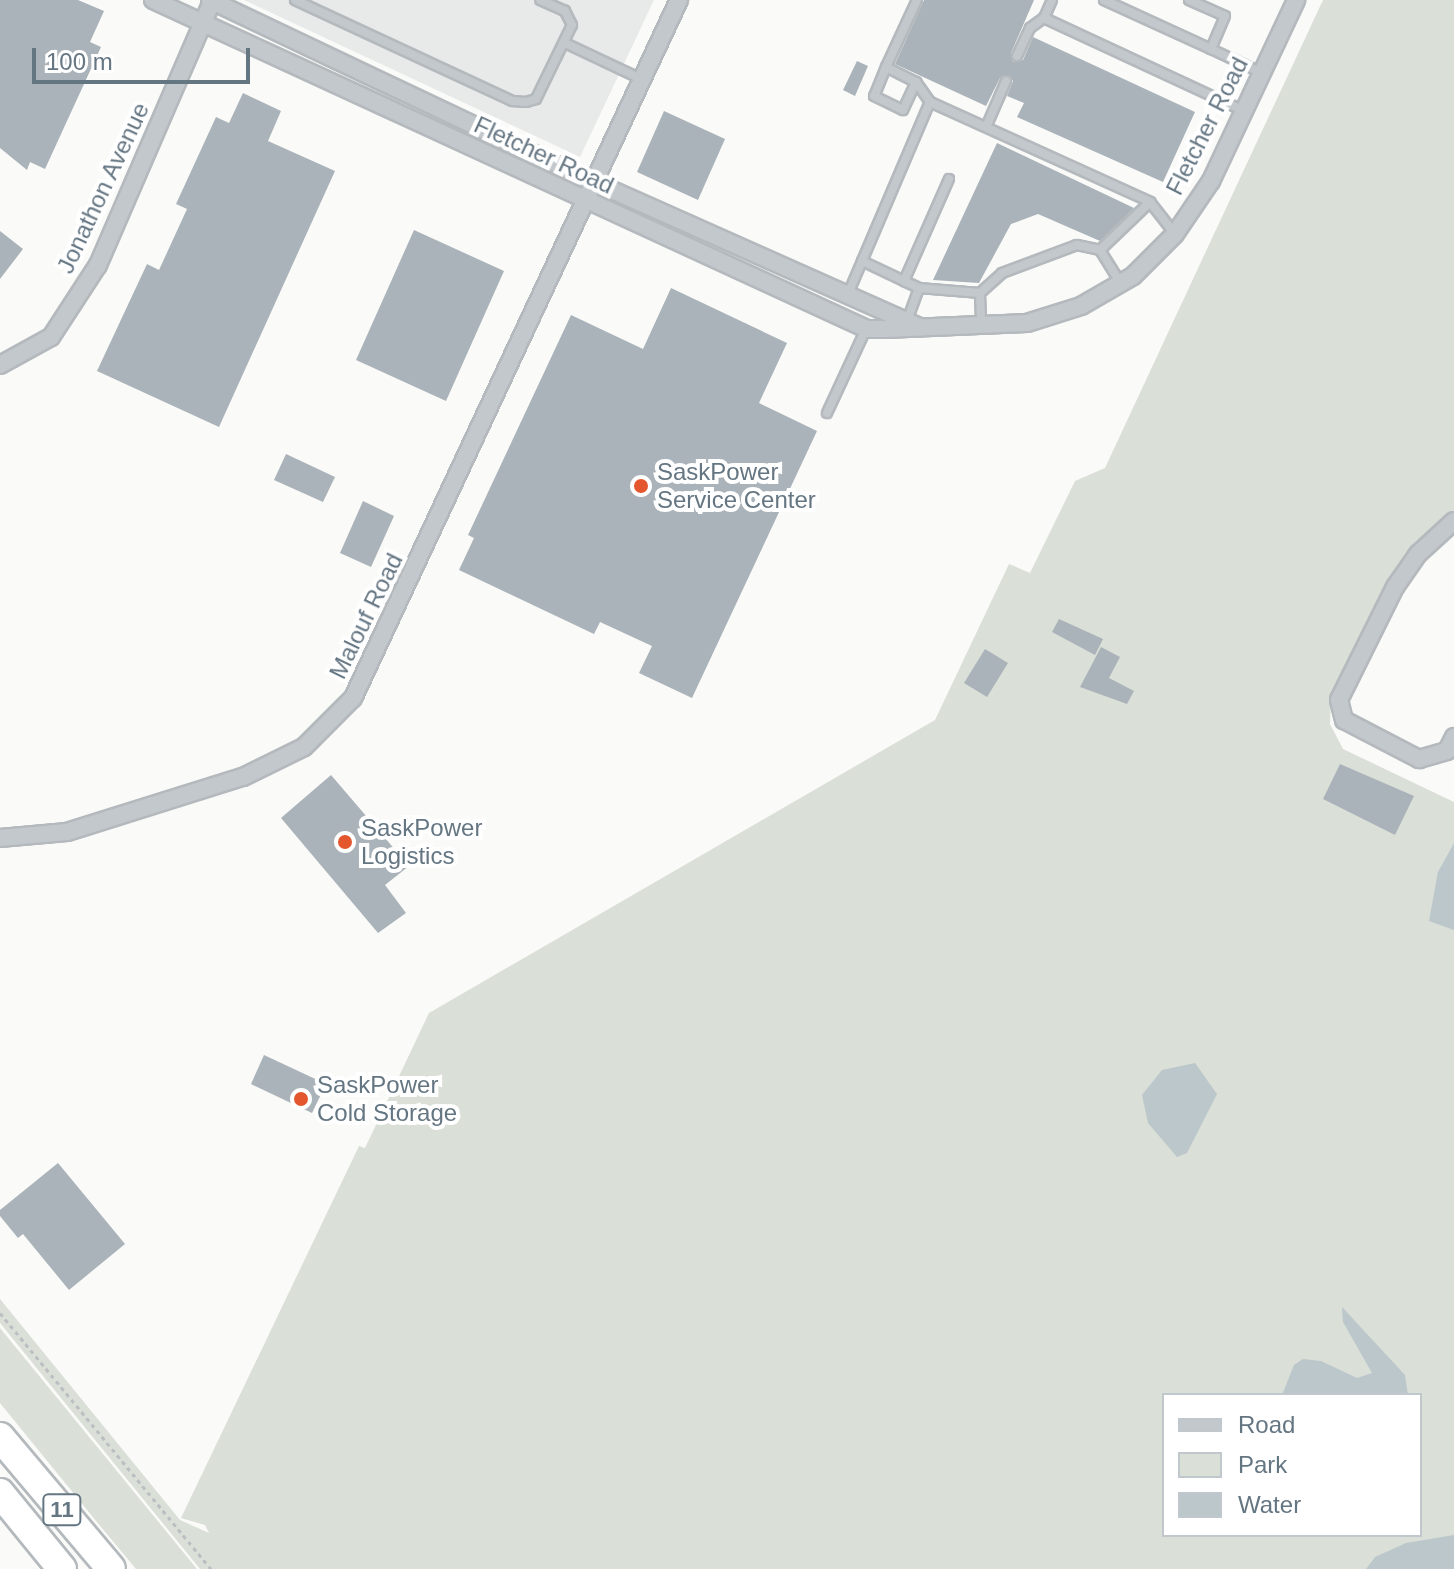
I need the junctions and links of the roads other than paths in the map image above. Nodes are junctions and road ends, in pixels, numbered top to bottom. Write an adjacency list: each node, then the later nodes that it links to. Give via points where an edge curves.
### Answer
1 (153, 0): 12 (street, Fletcher Road)
2 (212, 0): 12 (street, Jonathon Avenue); 25 (street, Fletcher Road)
3 (540, 0): 13 (lane, via 571,17)
4 (679, 0): 18 (street, Malouf Road)
5 (917, 0): 16 (lane)
6 (1052, 0): 11 (lane)
7 (1104, 0): 14 (lane)
8 (1189, 0): 14 (lane, via 1225,16)
9 (1296, 0): 17 (street, Fletcher Road)
10 (302, 1): 13 (lane, via 513,101 536,99)
11 (1044, 18): 15 (lane, via 1030,28); 22 (lane)
12 (204, 24): 26 (street, Fletcher Road); 39 (street, Jonathon Avenue, via 98,265 51,337)
13 (565, 43): 18 (lane)
14 (1211, 49): 17 (lane)
15 (1017, 56)
16 (886, 67): 20 (lane); 20 (lane, via 874,96 903,110)
17 (1262, 73): 22 (street, Fletcher Road)
18 (642, 79): 25 (street, Malouf Road)
19 (1006, 81): 23 (lane)
20 (916, 82): 21 (lane)
21 (930, 102): 23 (lane); 30 (lane)
22 (1244, 111): 28 (street, Fletcher Road, via 1211,181)
23 (987, 125): 27 (lane)
24 (949, 179): 31 (lane)
25 (594, 182): 26 (street, Malouf Road); 35 (street, Fletcher Road)
26 (585, 201): 38 (street, Fletcher Road); 43 (street, Malouf Road, via 372,667 326,730 243,777 67,832)
27 (1150, 202): 28 (lane); 29 (lane)
28 (1175, 234): 32 (street, Fletcher Road)
29 (1100, 250): 32 (lane); 34 (lane, via 1077,245 1002,273)
30 (862, 261): 31 (lane); 35 (lane)
31 (904, 281): 33 (lane)
32 (1121, 283): 37 (street, Fletcher Road, via 1081,306 1027,323)
33 (919, 288): 34 (lane); 36 (lane)
34 (980, 293): 37 (lane)
35 (848, 294): 36 (street, Fletcher Road)
36 (914, 324): 37 (street, Fletcher Road); 38 (street, Fletcher Road)
37 (981, 327)
38 (867, 329): 40 (lane)
39 (0, 365)
40 (827, 413)
41 (1454, 521): 42 (street, via 1418,554 1395,587 1339,700 1344,720 1419,759 1447,751)
42 (1454, 737)
43 (0, 838)
44 (4, 1441): 47 (highway, 11)
45 (0, 1493): 46 (highway, 11)
46 (62, 1569)
47 (111, 1569)

